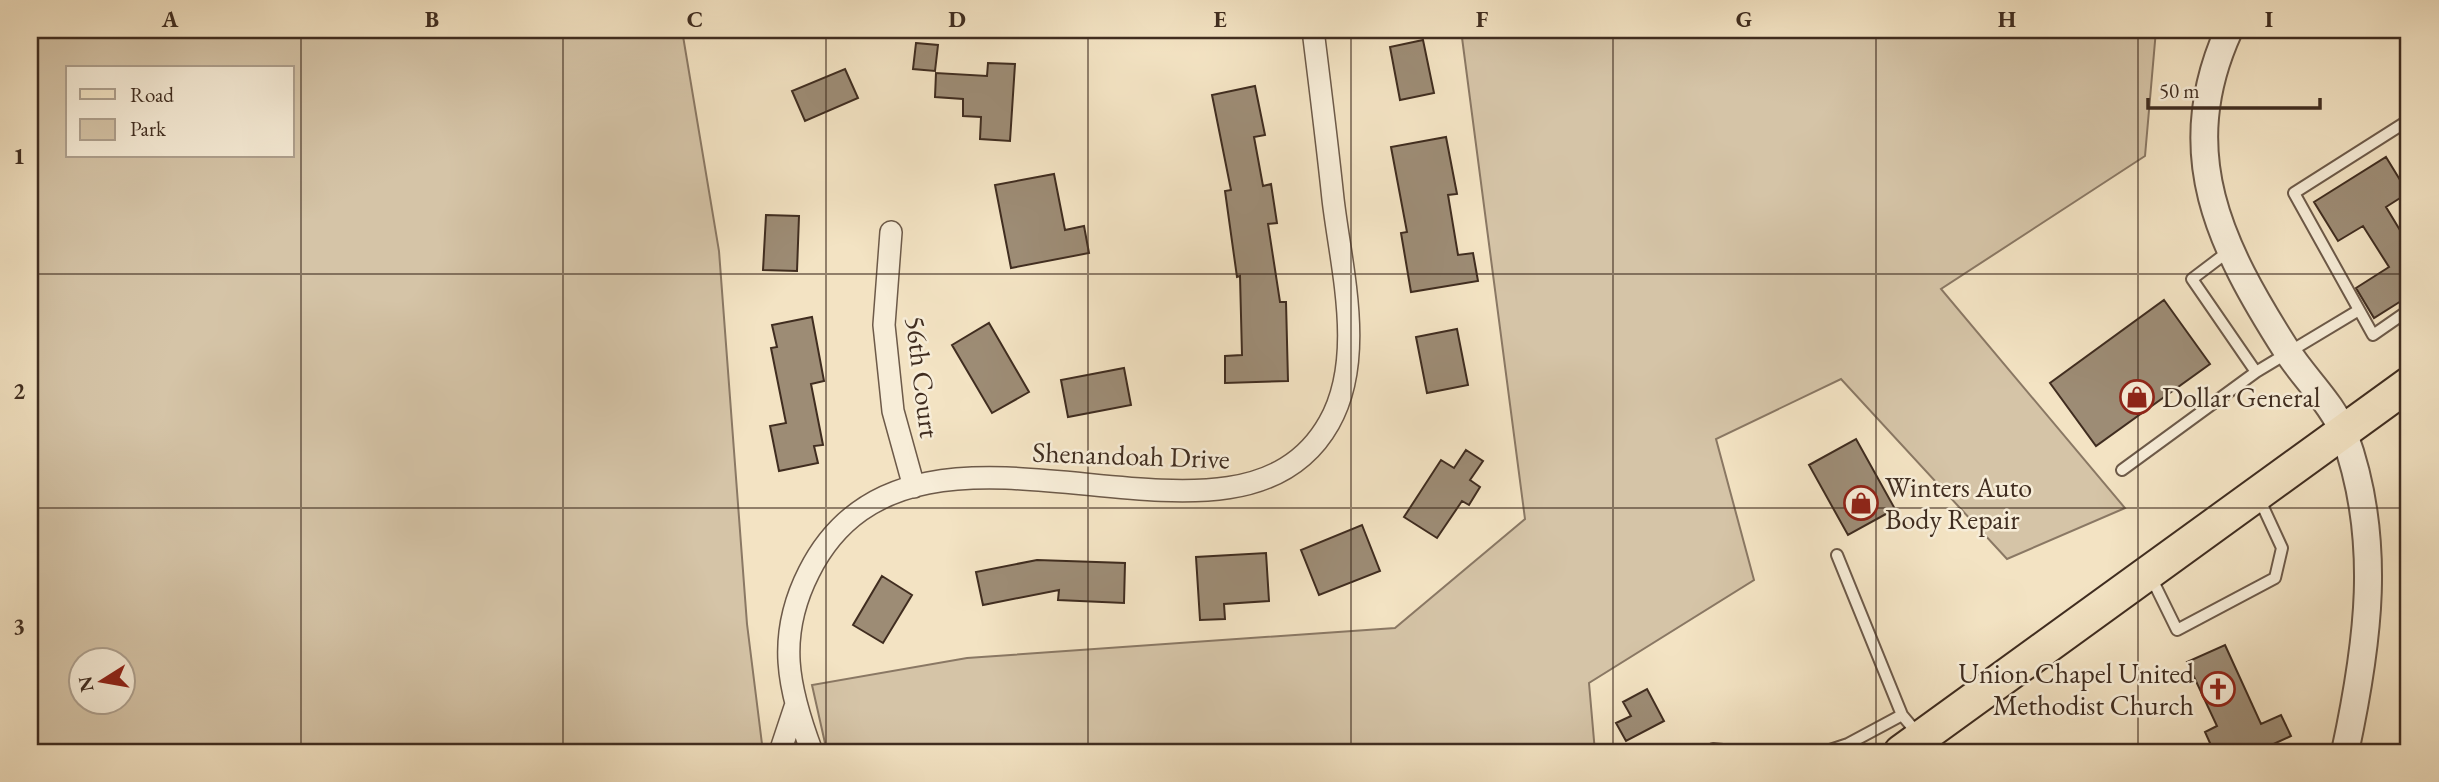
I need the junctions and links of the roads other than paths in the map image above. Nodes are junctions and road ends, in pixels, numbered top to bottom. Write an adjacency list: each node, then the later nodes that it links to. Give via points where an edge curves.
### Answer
1 (1314, 30): 13 (street, Shenandoah Drive, via 1349,340 1340,397 1313,446 1293,465 1268,478 1215,490 990,477)
2 (2228, 30): 5 (street, via 2211,80 2203,164)
3 (2409, 120): 6 (lane, via 2294,193)
4 (891, 232): 13 (street, 56th Court, via 884,325 893,411)
5 (2229, 251): 8 (street); 9 (lane, via 2192,279)
6 (2359, 310): 7 (lane, via 2372,335); 8 (lane)
7 (2409, 310)
8 (2287, 352): 9 (lane); 11 (street)
9 (2256, 372): 12 (lane)
10 (2409, 384): 11 (main road)
11 (2343, 432): 14 (main road); 24 (street, via 2365,513 2370,568 2361,679)
12 (2122, 470)
13 (914, 486): 17 (street, Shenandoah Drive, via 877,501 854,517 815,560 790,625 789,675)
14 (2257, 494): 16 (main road); 16 (lane, via 2282,548 2275,578 2177,630)
15 (1837, 555): 18 (lane)
16 (2149, 572): 18 (main road)
17 (795, 707): 20 (street, Shenandoah Drive); 21 (street, Shenandoah Drive)
18 (1909, 735): 23 (lane)
19 (1713, 748): 22 (lane)
20 (780, 752)
21 (812, 752)
22 (1743, 752)
23 (1824, 752)
24 (2345, 752)

